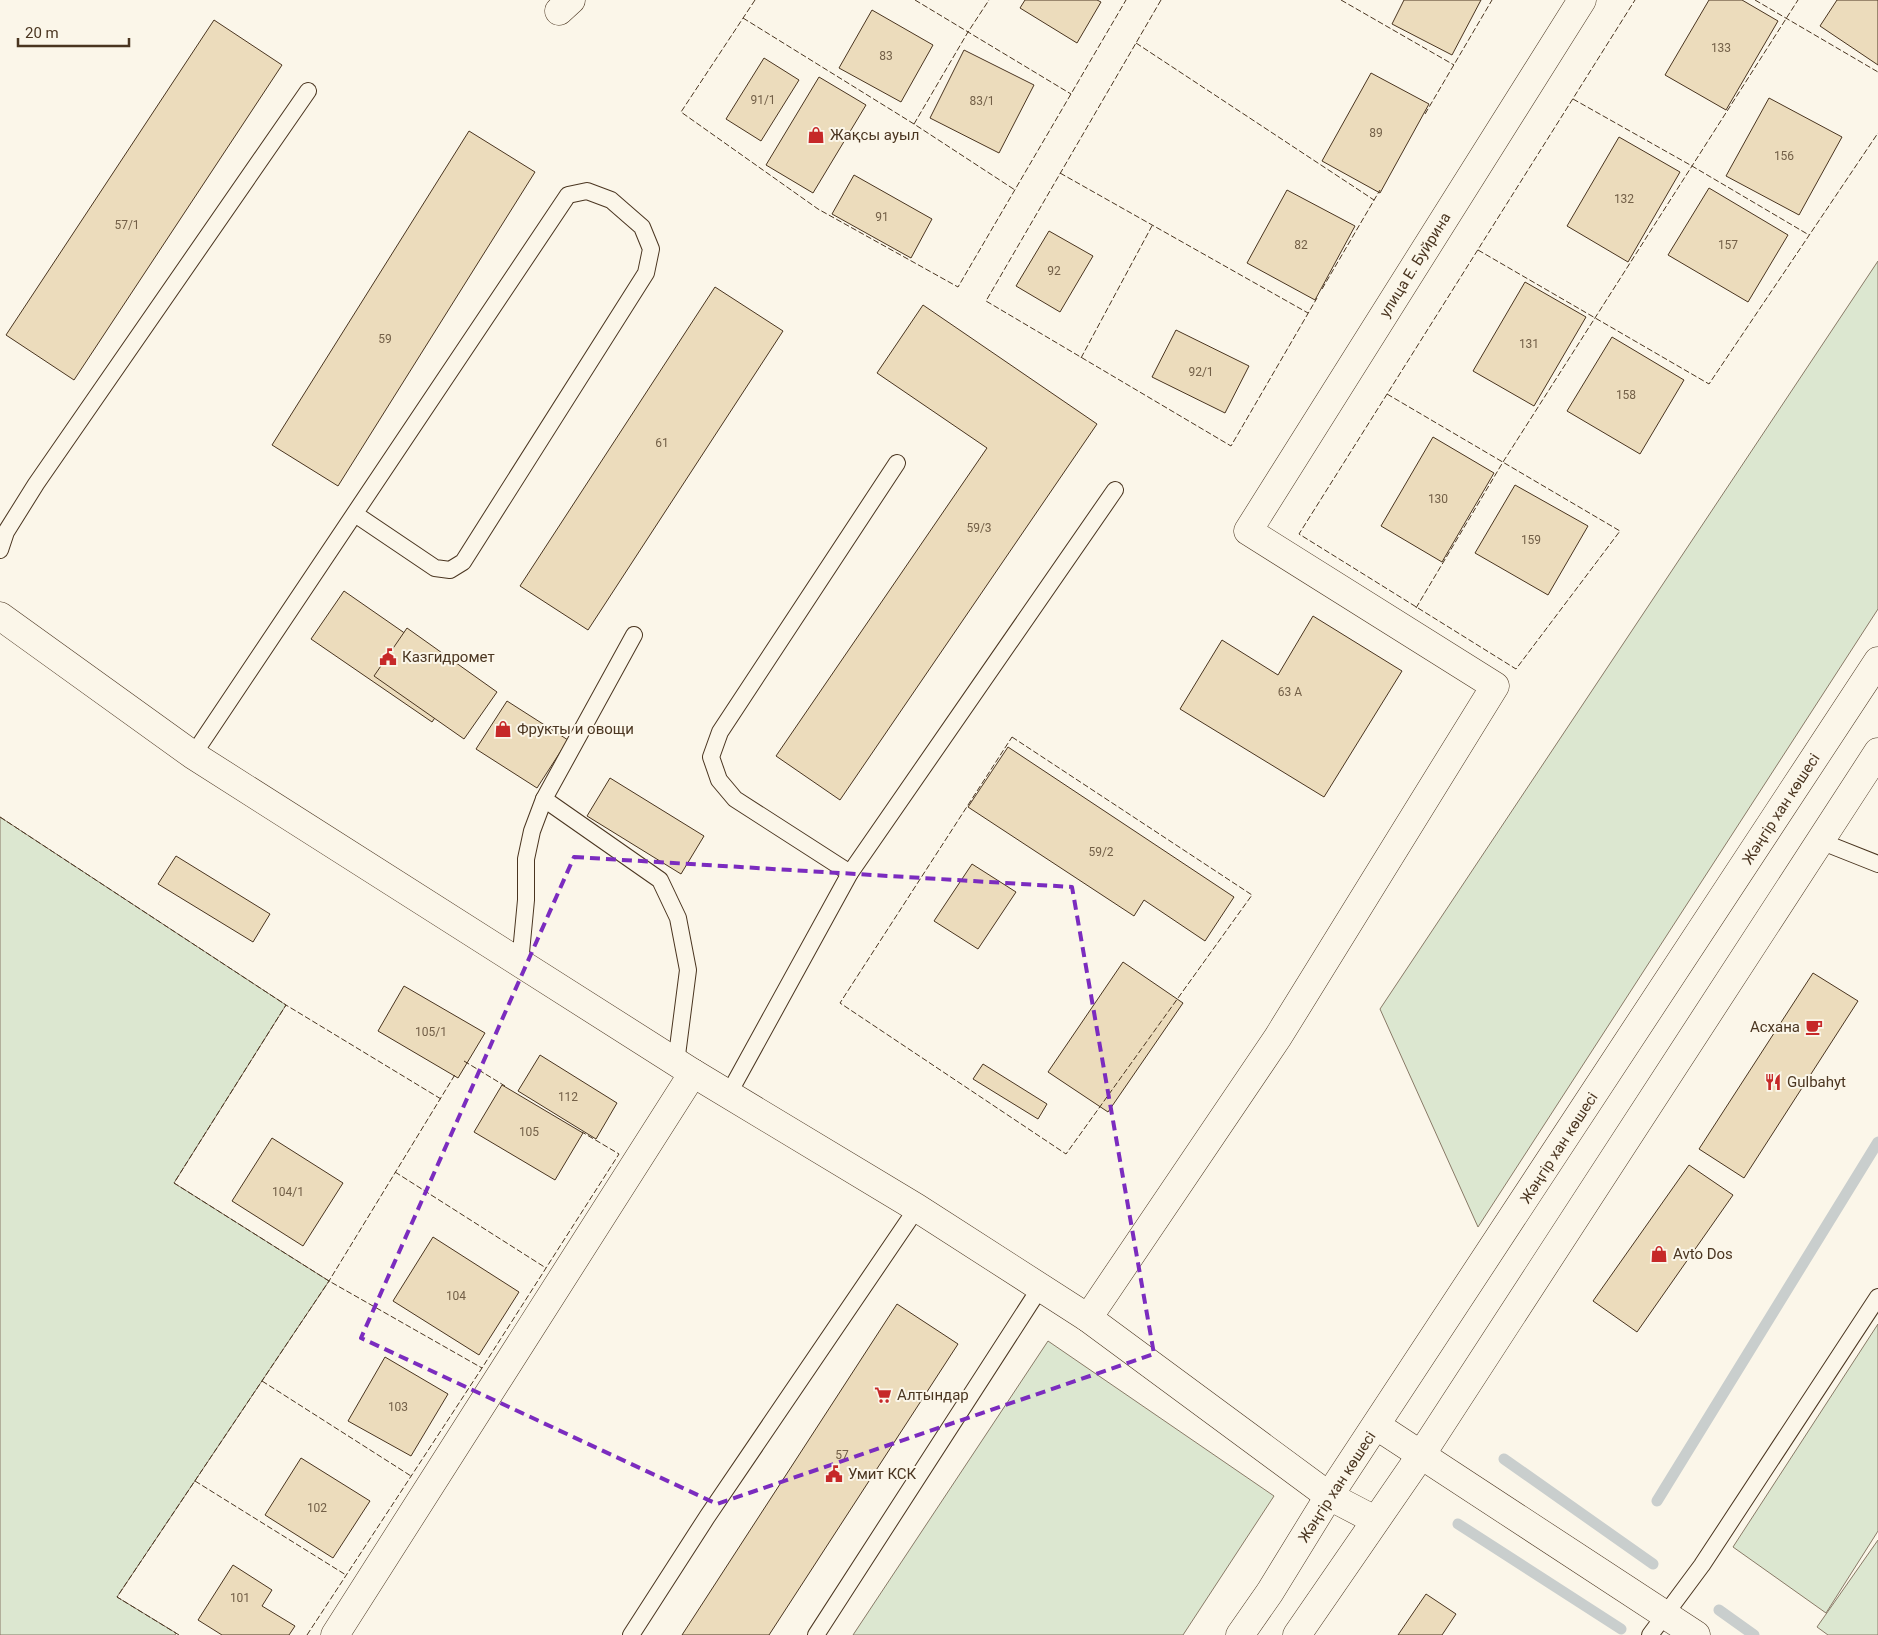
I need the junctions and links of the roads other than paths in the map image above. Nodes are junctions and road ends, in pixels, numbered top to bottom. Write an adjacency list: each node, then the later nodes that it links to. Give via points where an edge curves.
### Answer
1 (1582, 0): 22 (street, улица Е. Буйрина, via 1248,531 1495,686 1278,1037)
2 (308, 91): 6 (lane, via 36,484 6,532)
3 (897, 464): 15 (lane, via 720,732 711,757 719,780 735,799)
4 (1115, 490): 15 (lane)
5 (355, 514): 5 (lane, via 568,195 587,191 611,200 642,227 651,248 646,273 463,562 450,570 435,568); 11 (lane)
6 (0, 550)
7 (0, 616): 11 (street)
8 (634, 635): 12 (lane)
9 (1878, 661): 23 (street, Жәңгір хан көшесі)
10 (1878, 752): 13 (street)
11 (192, 756): 16 (street)
12 (544, 799): 16 (lane, via 526,859); 17 (lane, via 660,880 678,918 688,970)
13 (1820, 841): 14 (lane); 24 (street)
14 (1878, 864)
15 (850, 874): 18 (lane)
16 (520, 963): 17 (street)
17 (684, 1068): 18 (street); 28 (street)
18 (728, 1095): 19 (street)
19 (917, 1208): 20 (street); 29 (lane, via 707,1517)
20 (1040, 1288): 22 (street); 30 (lane)
21 (1878, 1297): 27 (lane, via 1702,1565)
22 (1088, 1318): 25 (street)
23 (1377, 1426): 24 (street); 25 (street, Жәңгір хан көшесі)
24 (1420, 1455): 26 (street); 27 (street)
25 (1330, 1496): 26 (street); 31 (street, Жәңгір хан көшесі)
26 (1375, 1520): 32 (street)
27 (1658, 1624): 33 (street)
28 (335, 1635)
29 (631, 1635)
30 (816, 1635)
31 (1240, 1635)
32 (1297, 1635)
33 (1696, 1635)

